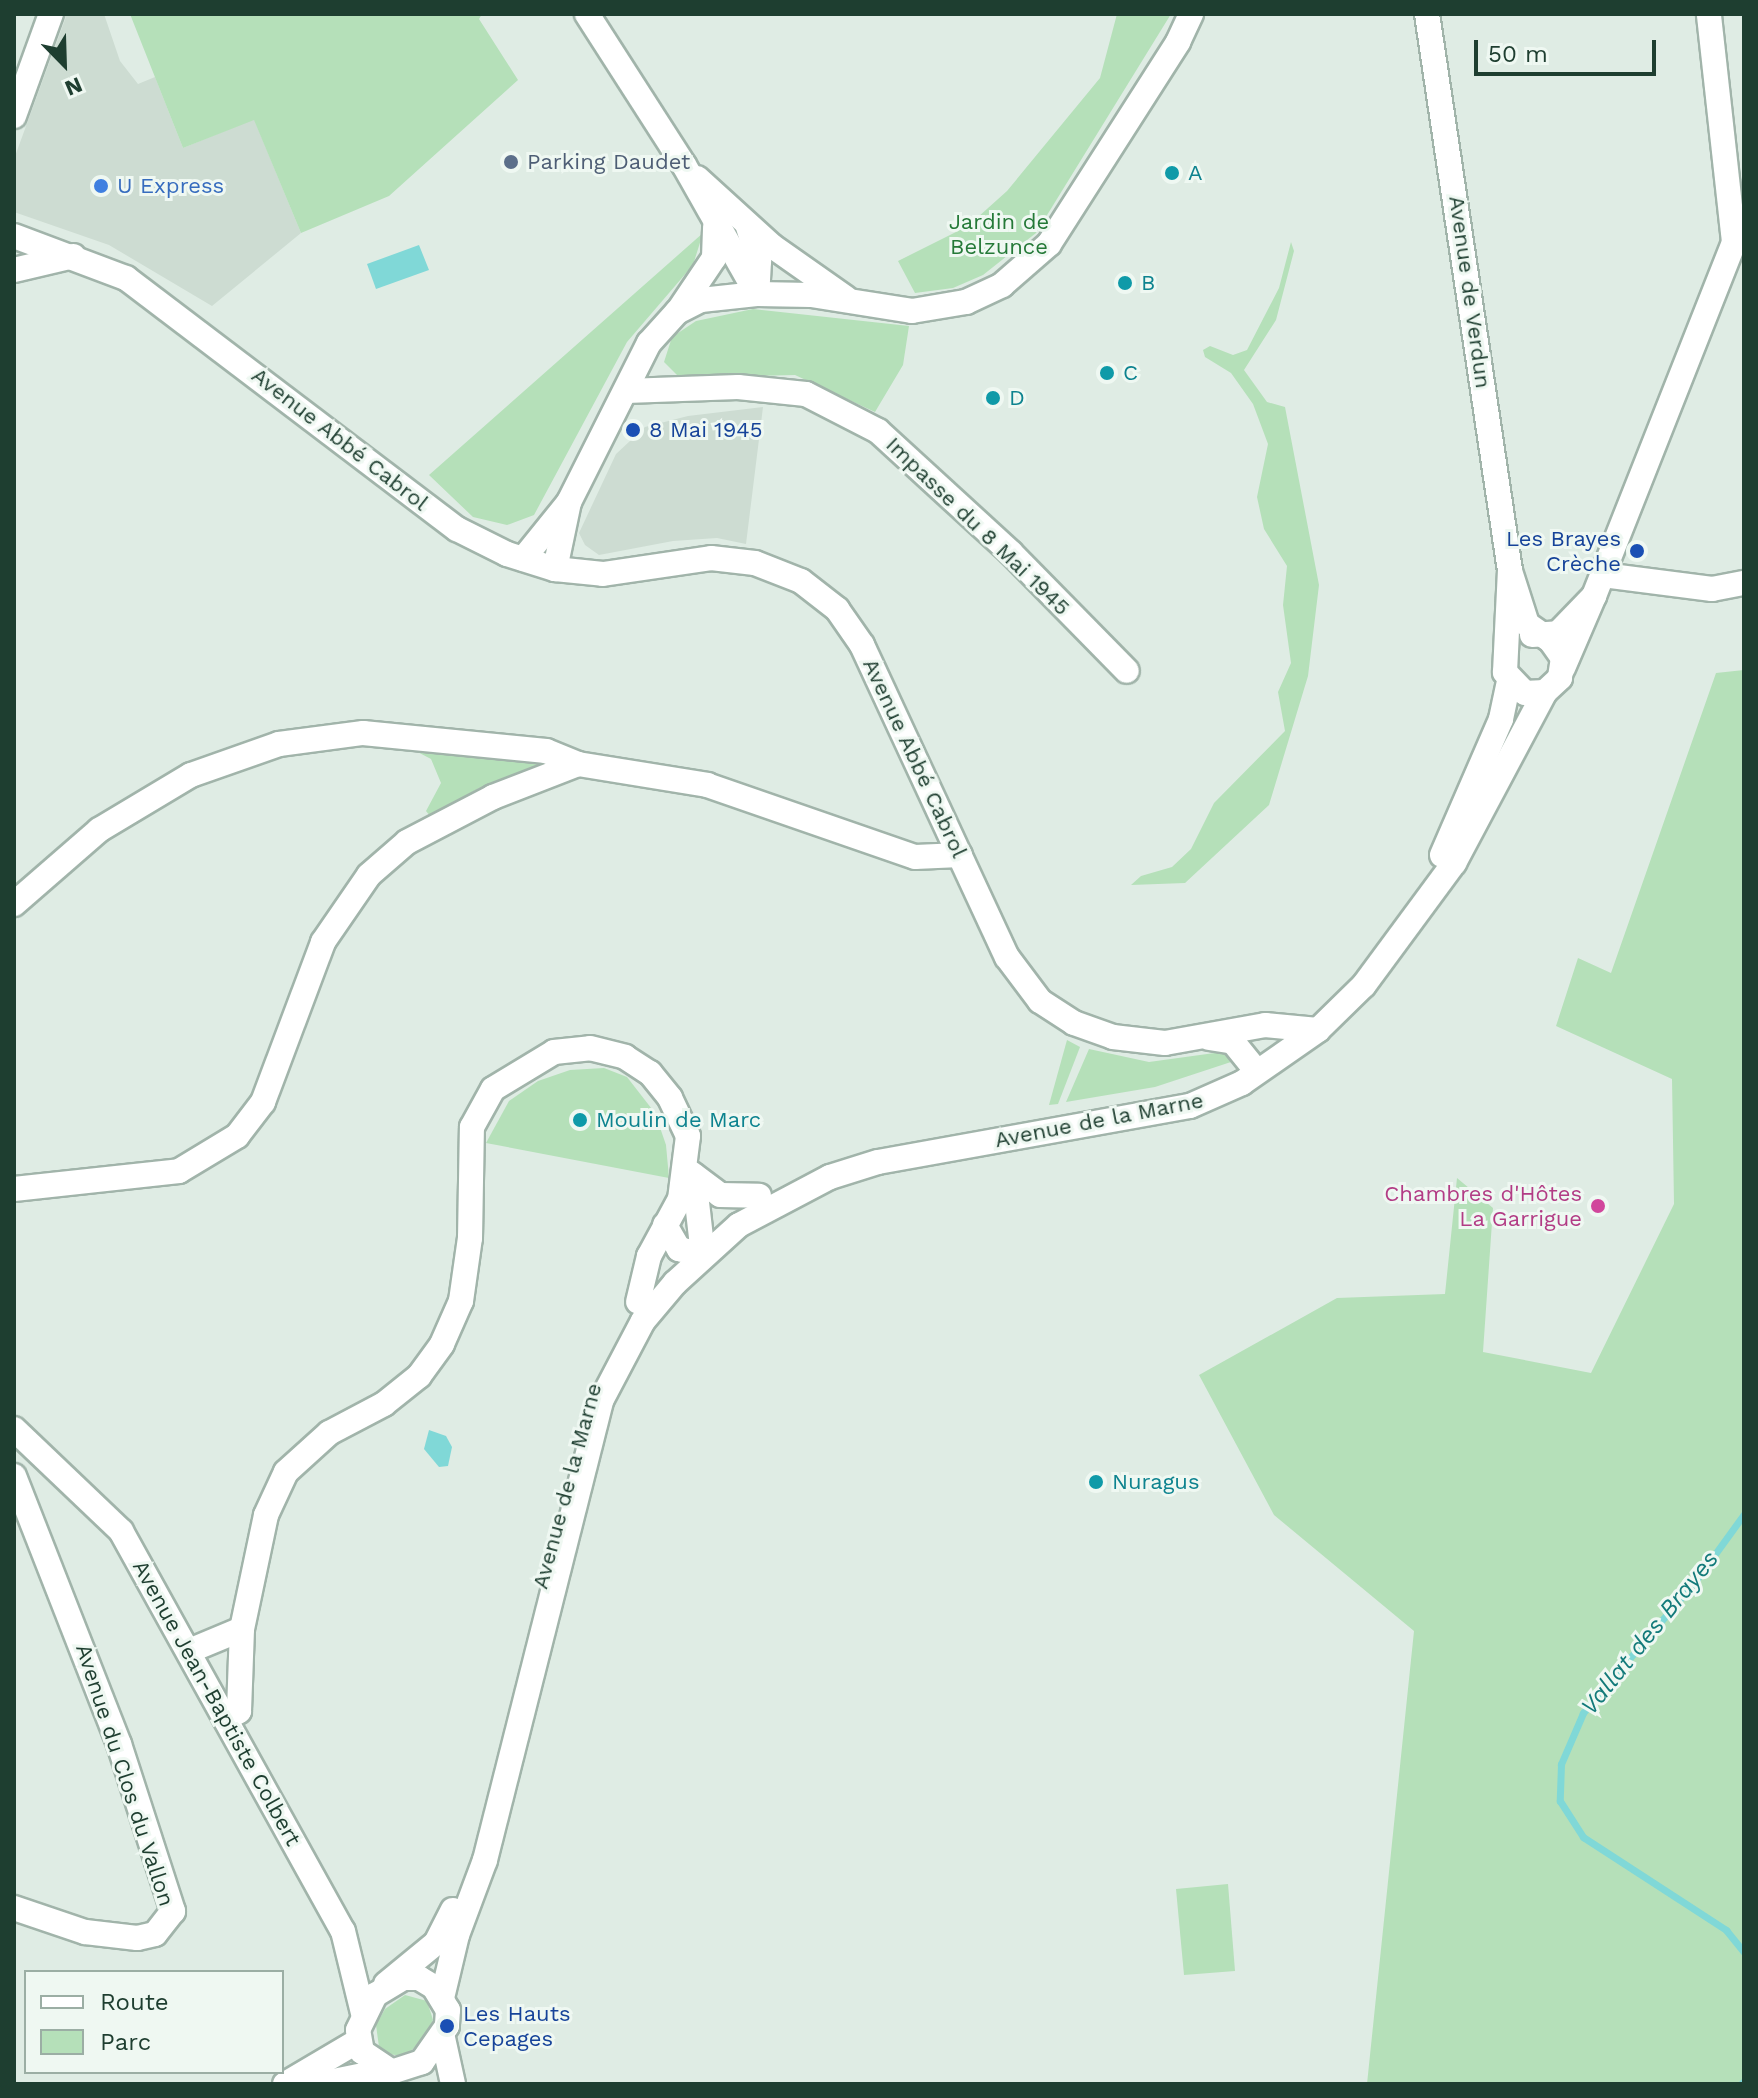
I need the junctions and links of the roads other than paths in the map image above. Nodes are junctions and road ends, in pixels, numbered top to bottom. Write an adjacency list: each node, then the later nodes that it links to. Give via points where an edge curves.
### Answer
1 (51, 14): 6 (street)
2 (587, 14): 7 (street)
3 (1191, 14): 14 (street, via 1057,232 1024,271 985,294 947,307 912,311)
4 (1427, 14): 20 (street, Avenue de Verdun)
5 (1709, 14): 22 (street, via 1734,242)
6 (14, 116)
7 (684, 165): 8 (street); 9 (street)
8 (745, 223): 13 (street, via 757,246); 14 (street)
9 (715, 227): 13 (street); 15 (street, via 714,258)
10 (14, 236): 11 (street, Avenue Abbé Cabrol)
11 (75, 256): 12 (street); 18 (street, Avenue Abbé Cabrol, via 126,278 457,529)
12 (14, 270)
13 (757, 294): 14 (street); 15 (street, via 701,300)
14 (852, 301)
15 (677, 312): 16 (street, via 649,343)
16 (626, 391): 17 (street); 26 (street, Impasse du 8 Mai 1945, via 738,387 806,394 878,431 1011,553)
17 (569, 502): 18 (street); 19 (street)
18 (523, 559): 19 (street, Avenue Abbé Cabrol)
19 (555, 569): 30 (street, Avenue Abbé Cabrol, via 603,574 711,558 755,563 801,581 837,609 862,645)
20 (1510, 571): 23 (street, Avenue de Verdun, via 1521,614); 24 (street, Avenue de Verdun)
21 (1744, 583): 22 (street, via 1712,589)
22 (1599, 586): 23 (street, via 1558,633); 25 (street)
23 (1543, 637): 24 (street, via 1522,638); 25 (street, via 1559,649)
24 (1508, 651): 27 (street)
25 (1563, 668): 28 (street)
26 (1127, 671)
27 (1509, 681): 28 (street, via 1525,693); 32 (street, via 1501,719)
28 (1545, 692): 32 (street, via 1465,842)
29 (578, 764): 30 (street, via 707,785 915,857); 31 (street, via 546,751 430,736 363,733 279,744 191,775 143,799); 37 (street, via 493,797 407,842 369,875 323,942 263,1102 237,1136 179,1171)
30 (960, 855): 34 (street, Avenue Abbé Cabrol, via 1007,957 1040,1001 1074,1023 1113,1037 1165,1043)
31 (14, 904)
32 (1419, 913): 33 (street, via 1364,985)
33 (1318, 1030): 34 (street, Avenue Abbé Cabrol, via 1265,1025); 35 (street, Avenue de la Marne)
34 (1199, 1037): 35 (street, via 1233,1042)
35 (1256, 1070): 38 (street, Avenue de la Marne, via 1175,1094 845,1155); 40 (street, Avenue de la Marne, via 1222,1094 1190,1106 878,1162 830,1177 774,1202)
36 (690, 1172): 38 (street, via 720,1195); 39 (street); 40 (street); 44 (street, via 688,1136 670,1098 650,1073 625,1057 590,1048 554,1052 493,1089 472,1127 470,1238 461,1301 442,1344 419,1376 384,1404 329,1433 286,1472 266,1515)
37 (14, 1189)
38 (759, 1196): 40 (street, Avenue de la Marne)
39 (665, 1225): 40 (street, via 672,1243); 41 (street, via 649,1256)
40 (698, 1247): 41 (street, Avenue de la Marne); 49 (street, Avenue de la Marne, via 643,1321 602,1399 485,1860 457,1935)
41 (638, 1302): 48 (street, Avenue de la Marne, via 589,1391 468,1869 451,1915 427,1953)
42 (14, 1429): 45 (street, Avenue Jean-Baptiste Colbert, via 121,1531)
43 (14, 1476): 47 (street, Avenue du Clos du Vallon, via 119,1744 173,1911 155,1934 137,1938 85,1932)
44 (242, 1629): 45 (street); 46 (street, via 239,1711)
45 (189, 1651): 46 (street, Avenue Jean-Baptiste Colbert)
46 (227, 1718): 50 (street, Avenue Jean-Baptiste Colbert, via 343,1931)
47 (14, 1908)
48 (386, 1984): 49 (street, via 419,1978); 50 (street)
49 (442, 1998): 51 (street, via 448,2010)
50 (363, 2013): 52 (street)
51 (443, 2038): 53 (street, via 422,2062); 56 (street)
52 (358, 2041): 53 (street); 54 (street)
53 (394, 2076): 55 (street)
54 (285, 2084)
55 (319, 2084)
56 (453, 2084)

